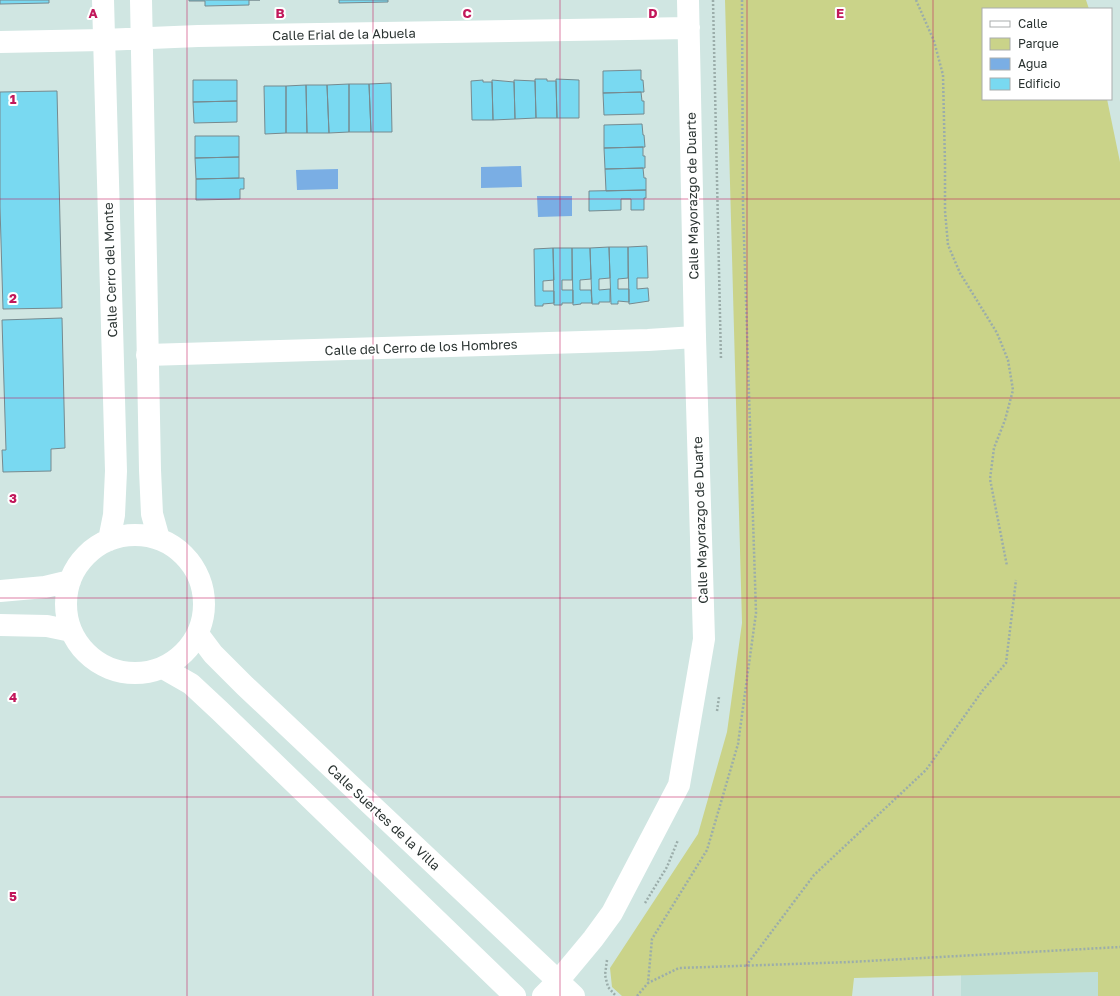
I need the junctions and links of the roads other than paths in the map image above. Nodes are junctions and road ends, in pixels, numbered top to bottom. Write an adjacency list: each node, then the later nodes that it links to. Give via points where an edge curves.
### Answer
1 (103, 0): 6 (main road, Calle Cerro del Monte)
2 (141, 0): 5 (main road)
3 (688, 0): 4 (main road, Calle Mayorazgo de Duarte)
4 (689, 28): 5 (main road, Calle Erial de la Abuela); 8 (main road, Calle Mayorazgo de Duarte)
5 (142, 38): 6 (main road, Calle Erial de la Abuela); 9 (main road)
6 (103, 40): 7 (main road, Calle Erial de la Abuela); 11 (main road, Calle Cerro del Monte, via 116,471 114,515)
7 (0, 42)
8 (695, 337): 9 (main road, Calle del Cerro de los Hombres); 18 (main road, Calle Mayorazgo de Duarte, via 704,640 679,785 612,913)
9 (147, 355): 10 (main road, via 152,514)
10 (159, 539): 11 (main road, via 143,535 126,535); 16 (main road, via 178,550 196,570 204,602)
11 (109, 540): 12 (main road, via 96,546 85,556)
12 (70, 581): 13 (main road, via 45,587); 15 (main road, via 66,597)
13 (0, 591)
14 (0, 626): 15 (main road, via 47,626)
15 (71, 631): 17 (main road, via 79,645 102,665 132,674)
16 (198, 634): 17 (main road, via 177,660); 18 (main road, Calle Suertes de la Villa, via 213,654)
17 (163, 668): 19 (main road, via 191,684)
18 (550, 988): 20 (main road, Calle Suertes de la Villa)
19 (516, 996)
20 (574, 996)

